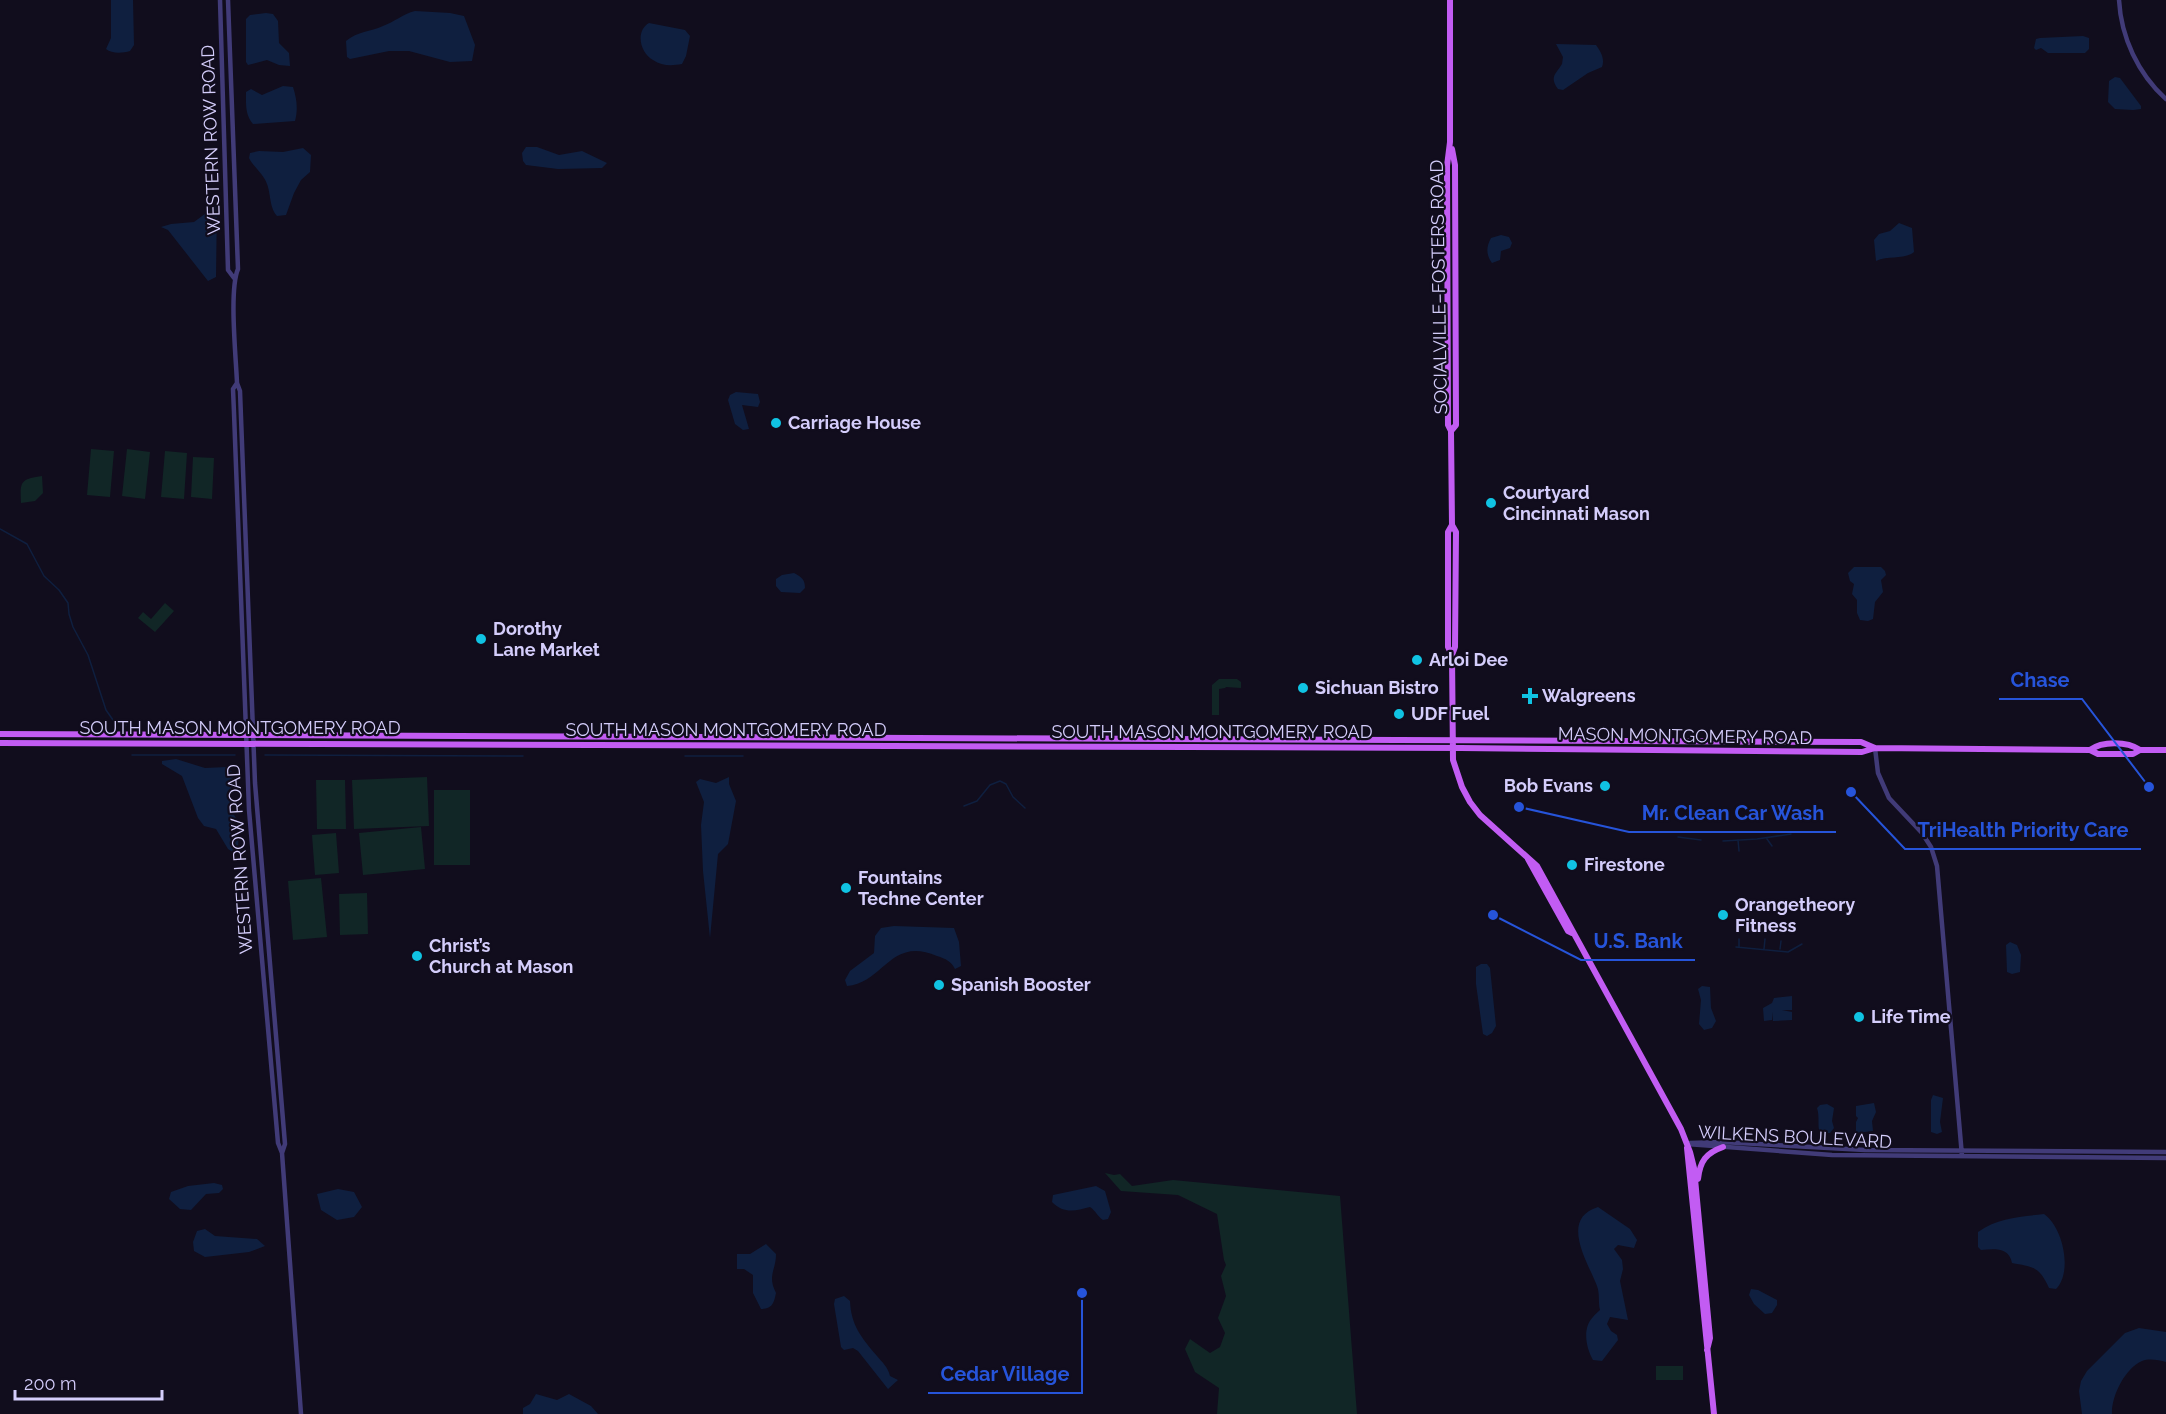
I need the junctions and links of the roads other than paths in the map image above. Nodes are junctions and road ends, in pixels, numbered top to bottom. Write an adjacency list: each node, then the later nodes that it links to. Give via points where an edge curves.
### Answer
1 (220, 0): 6 (street, WESTERN ROW ROAD, via 228,270)
2 (228, 0): 6 (street, WESTERN ROW ROAD, via 238,269)
3 (1450, 0): 9 (main road, SOCIALVILLE–FOSTERS ROAD, via 1448,425 1452,525 1456,532)
4 (2119, 0): 5 (street, via 2130,49)
5 (2166, 99)
6 (234, 278): 8 (street, WESTERN ROW ROAD)
7 (0, 734): 8 (main road, SOUTH MASON MONTGOMERY ROAD)
8 (248, 735): 9 (main road, SOUTH MASON MONTGOMERY ROAD); 12 (street, WESTERN ROW ROAD)
9 (1452, 740): 10 (main road, SOUTH MASON MONTGOMERY ROAD); 13 (main road, SOCIALVILLE–FOSTERS ROAD)
10 (1524, 742): 15 (main road, MASON MONTGOMERY ROAD, via 1861,742)
11 (0, 743): 12 (main road, SOUTH MASON MONTGOMERY ROAD)
12 (249, 743): 13 (main road, SOUTH MASON MONTGOMERY ROAD); 27 (street, WESTERN ROW ROAD, via 269,1047 282,1153)
13 (1452, 748): 14 (main road, SOUTH MASON MONTGOMERY ROAD); 19 (main road, SOCIALVILLE–FOSTERS ROAD, via 1458,778 1470,802 1543,876)
14 (1495, 748): 15 (main road, MASON MONTGOMERY ROAD, via 1862,752)
15 (1875, 748): 16 (main road, MASON MONTGOMERY ROAD); 21 (street, via 1875,763 1885,790 1893,805 1931,847 1937,866)
16 (2090, 750): 17 (main road, MASON MONTGOMERY ROAD, via 2098,754 2133,754); 17 (main road, MASON MONTGOMERY ROAD, via 2098,744 2132,744)
17 (2140, 750): 18 (main road, MASON MONTGOMERY ROAD)
18 (2166, 750)
19 (1687, 1144): 20 (street, WILKENS BOULEVARD); 21 (street, WILKENS BOULEVARD); 25 (main road, SOCIALVILLE–FOSTERS ROAD); 26 (main road, SOCIALVILLE–FOSTERS ROAD)
20 (1723, 1147): 23 (street, WILKENS BOULEVARD, via 1832,1155); 25 (main road, via 1702,1160)
21 (1962, 1150): 22 (street, WILKENS BOULEVARD); 23 (street)
22 (2166, 1152)
23 (1962, 1156): 24 (street, WILKENS BOULEVARD)
24 (2166, 1158)
25 (1696, 1188): 26 (main road, SOCIALVILLE–FOSTERS ROAD, via 1710,1338)
26 (1707, 1350): 28 (main road, SOCIALVILLE–FOSTERS ROAD)
27 (301, 1414)
28 (1714, 1414)

